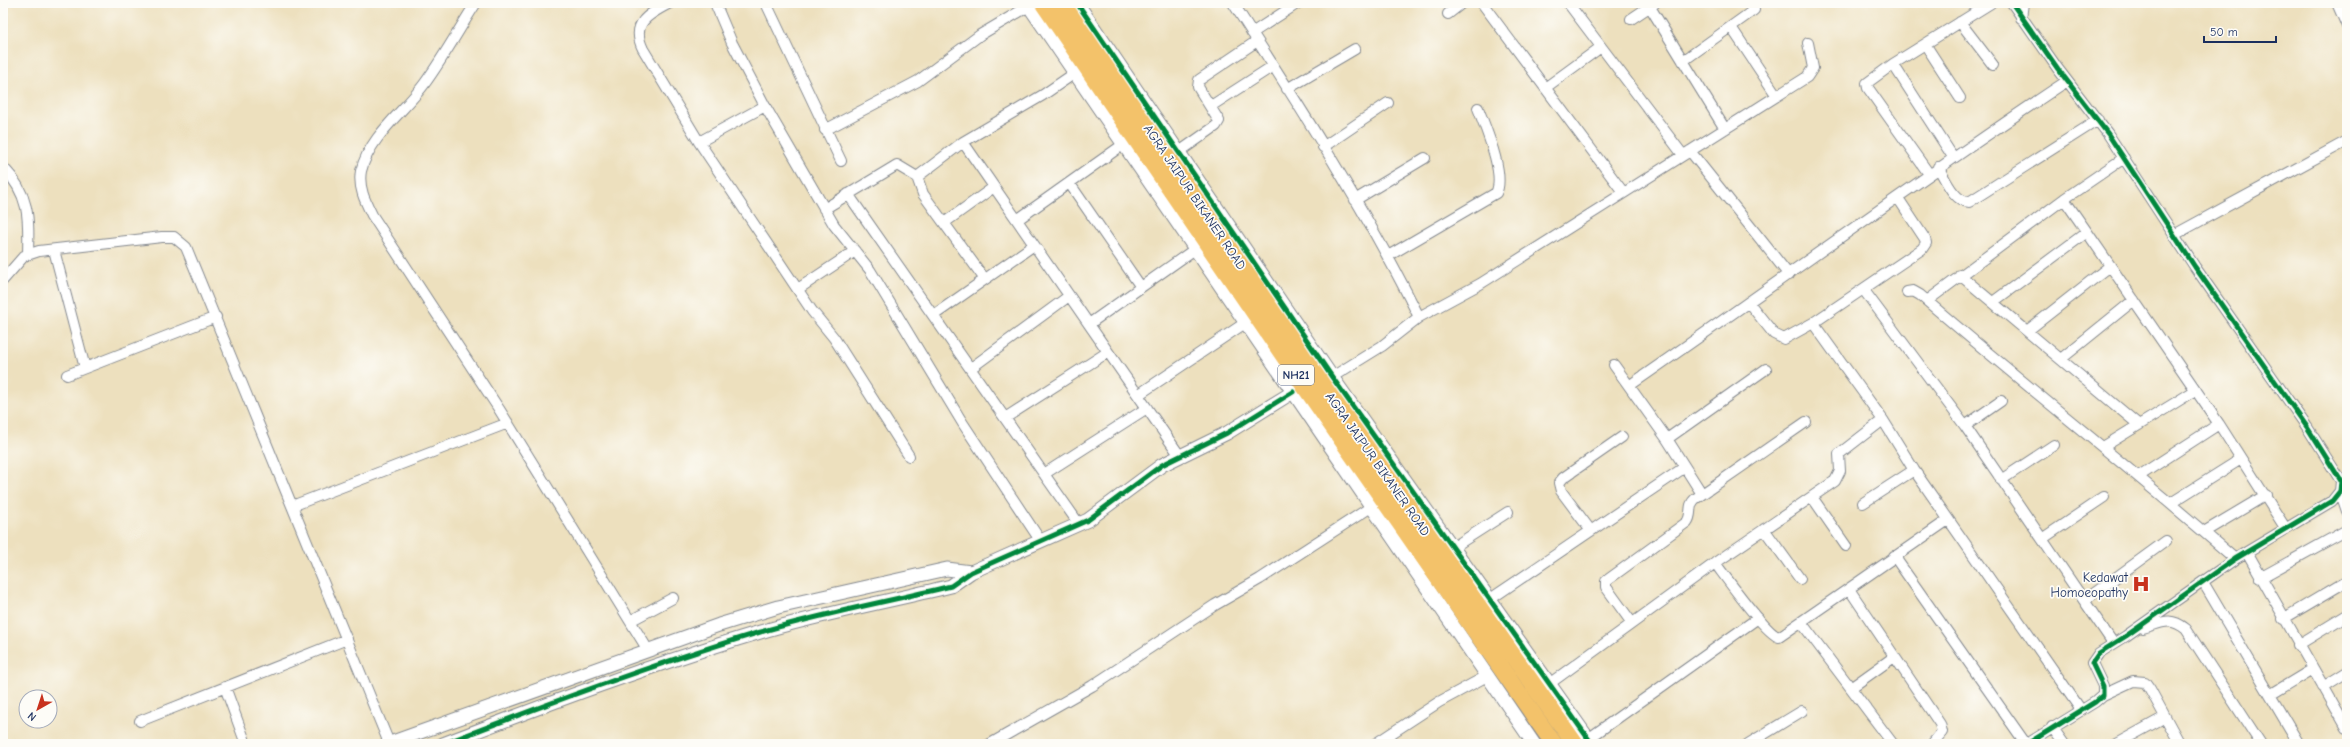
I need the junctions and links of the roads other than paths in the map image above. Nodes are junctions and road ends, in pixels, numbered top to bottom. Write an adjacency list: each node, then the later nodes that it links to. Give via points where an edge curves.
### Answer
1 (476, 3): 118 (street, via 424,85 377,141 365,162 360,178 365,201 372,215)
2 (670, 3): 48 (street, via 652,13 640,25 637,35)
3 (715, 3): 41 (street, via 732,43)
4 (766, 3): 46 (street)
5 (1063, 3): 199 (highway, AGRA JAIPUR BIKANER ROAD / NH21, via 1322,383)
6 (1077, 3): 52 (street)
7 (1233, 3): 25 (street)
8 (1298, 3): 25 (street)
9 (1462, 3): 19 (street)
10 (1482, 3): 36 (street)
11 (1568, 3): 28 (street)
12 (1991, 3): 22 (street)
13 (2012, 3): 20 (street)
14 (2023, 3): 20 (street)
15 (2337, 3): 23 (street)
16 (1033, 4): 34 (street); 46 (street, via 980,35 918,81); 206 (highway, AGRA JAIPUR BIKANER ROAD / NH21)
17 (1652, 5): 21 (street); 30 (street)
18 (1754, 10): 24 (street)
19 (1448, 14)
20 (2021, 18): 35 (street)
21 (1631, 20)
22 (1960, 22): 27 (street); 32 (street)
23 (2347, 26)
24 (1731, 27): 30 (street); 38 (street)
25 (1255, 37): 33 (street); 42 (street, via 1199,80 1198,87)
26 (1808, 43): 38 (street, via 1813,68 1806,77)
27 (1925, 44): 31 (street); 39 (street)
28 (1601, 47): 36 (street); 53 (street)
29 (1356, 48): 37 (street)
30 (1683, 61): 45 (street)
31 (1893, 64): 54 (street); 60 (street, via 1872,78 1867,86)
32 (1993, 65)
33 (1273, 66): 37 (street); 42 (street)
34 (1075, 73): 49 (street, via 1043,95); 50 (street)
35 (2067, 81): 44 (street); 54 (street)
36 (1545, 88): 64 (street)
37 (1287, 89): 51 (street, via 1308,119)
38 (1777, 96): 45 (street)
39 (1960, 98)
40 (1388, 103): 51 (street)
41 (765, 106): 48 (street); 69 (street)
42 (1210, 106): 52 (street, via 1218,118 1218,124)
43 (1478, 108): 79 (street, via 1490,138 1498,174 1496,193)
44 (2098, 120): 56 (street); 59 (street, via 1969,202 1963,202 1958,198)
45 (1724, 129): 53 (street)
46 (825, 130): 57 (street)
47 (2347, 141): 73 (street)
48 (699, 142): 86 (street)
49 (962, 142): 61 (street); 63 (street)
50 (1124, 144): 62 (street); 75 (street)
51 (1323, 147): 68 (street)
52 (1178, 152): 108 (street)
53 (1686, 153): 64 (street); 81 (street)
54 (1953, 157): 59 (street)
55 (1425, 158): 68 (street)
56 (2124, 158): 67 (street); 73 (street)
57 (841, 161)
58 (3, 167): 78 (street, via 15,180 28,211)
59 (1938, 167): 60 (street)
60 (1929, 174): 66 (street)
61 (917, 176): 65 (street, via 897,165); 71 (street, via 923,194)
62 (1070, 184): 70 (street); 85 (street)
63 (994, 187): 70 (street); 71 (street)
64 (1623, 192): 95 (street, via 1480,284)
65 (848, 194): 69 (street); 94 (street)
66 (1898, 198): 81 (street); 87 (street, via 1926,243 1922,249)
67 (2064, 199): 72 (street); 82 (street)
68 (1355, 200): 79 (street)
69 (824, 209): 77 (street)
70 (1017, 220): 74 (street)
71 (944, 223): 83 (street)
72 (2087, 232): 80 (street); 92 (street)
73 (2174, 235): 136 (street, via 2336,471)
74 (1034, 245): 83 (street); 89 (street)
75 (1195, 249): 85 (street); 98 (street)
76 (54, 250): 78 (street); 96 (street, via 174,238 181,241 188,251); 104 (street)
77 (855, 251): 86 (street); 153 (street, via 870,270 962,422)
78 (28, 254): 84 (street)
79 (1388, 256): 95 (street)
80 (2110, 266): 90 (street); 100 (street)
81 (1789, 275): 93 (street)
82 (1960, 275): 91 (street); 92 (street)
83 (984, 278): 94 (street)
84 (3, 280)
85 (1141, 287): 99 (street)
86 (798, 289): 126 (street, via 834,338)
87 (1863, 289): 97 (street); 121 (street)
88 (1907, 292): 91 (street, via 1916,292)
89 (1069, 296): 99 (street); 105 (street)
90 (2134, 300): 102 (street); 110 (street)
91 (1928, 301): 125 (street, via 2030,389)
92 (1993, 302): 100 (street)
93 (1749, 303): 97 (street, via 1780,338 1788,337); 109 (street)
94 (934, 315): 105 (street)
95 (1419, 317): 108 (street, via 1382,346)
96 (216, 318): 104 (street); 141 (street)
97 (1813, 322): 116 (street)
98 (1245, 323): 111 (street); 112 (street)
99 (1089, 324): 101 (street)
100 (2027, 331): 102 (street)
101 (1108, 352): 112 (street); 115 (street)
102 (2061, 359): 120 (street)
103 (1614, 365): 109 (street)
104 (85, 368): 107 (street)
105 (971, 368): 115 (street)
106 (1766, 369): 123 (street)
107 (68, 375)
108 (1332, 377): 156 (street)
109 (1629, 386): 123 (street)
110 (2196, 390): 119 (street); 120 (street)
111 (1292, 392): 127 (street, via 1227,433); 142 (street)
112 (1138, 395): 114 (street)
113 (2001, 401): 121 (street)
114 (1147, 408): 127 (street); 131 (street)
115 (1005, 418): 131 (street)
116 (1883, 420): 130 (street); 137 (street, via 1842,450 1838,458 1838,478)
117 (1806, 422): 134 (street)
118 (508, 423): 141 (street); 173 (street)
119 (2219, 424): 128 (street); 132 (street)
120 (2140, 425): 125 (street)
121 (1964, 426): 133 (street)
122 (1622, 437): 150 (street, via 1559,483 1561,491)
123 (1667, 439): 129 (street)
124 (2054, 445): 133 (street)
125 (2103, 447): 132 (street)
126 (909, 456)
127 (1180, 456): 146 (street, via 1162,465 1088,520)
128 (2241, 460): 135 (street); 140 (street)
129 (1686, 467): 134 (street); 150 (street)
130 (1914, 470): 139 (street); 145 (street)
131 (1044, 474): 146 (street)
132 (2139, 476): 140 (street)
133 (2001, 480): 152 (street)
134 (1702, 494): 175 (street, via 1691,504 1687,522 1605,583)
135 (2266, 495): 147 (street); 151 (street)
136 (2344, 496): 143 (street); 147 (street)
137 (1812, 497): 148 (street); 155 (street)
138 (2104, 497): 152 (street)
139 (1863, 503)
140 (2171, 503): 151 (street)
141 (292, 506): 178 (street)
142 (1371, 507): 186 (street); 203 (street, via 1260,580 1215,604 1092,686)
143 (2347, 511)
144 (1508, 512): 156 (street)
145 (1948, 520): 158 (street); 193 (street)
146 (1078, 524): 153 (street)
147 (2286, 529): 157 (street)
148 (1764, 530): 160 (street); 163 (street)
149 (2347, 530): 162 (street)
150 (1591, 531): 168 (street)
151 (2204, 532): 159 (street)
152 (2042, 539): 169 (street)
153 (1040, 540): 161 (street)
154 (2166, 541): 169 (street)
155 (1846, 546)
156 (1452, 548): 168 (street)
157 (2247, 552): 159 (street); 162 (street)
158 (1894, 556): 166 (street); 210 (street)
159 (2236, 559): 165 (street)
160 (1715, 563): 171 (street); 175 (street)
161 (971, 572): 176 (street, via 947,569 778,607); 180 (street, via 951,586 761,632)
162 (2260, 578): 172 (street)
163 (1800, 579)
164 (2347, 581): 172 (street)
165 (2203, 582): 177 (street); 192 (street)
166 (1849, 589): 174 (street); 183 (street)
167 (673, 598): 173 (street)
168 (1489, 600): 187 (street)
169 (2085, 600): 179 (street)
170 (2347, 616): 181 (street)
171 (1758, 618): 174 (street, via 1774,636 1779,637); 199 (street)
172 (2283, 619): 181 (street)
173 (630, 620): 182 (street)
174 (1801, 622): 189 (street)
175 (1632, 623): 187 (street)
176 (719, 625): 180 (street); 182 (street)
177 (2136, 630): 179 (street); 214 (street, via 2165,621 2176,622 2186,629)
178 (346, 639): 188 (street); 201 (street)
179 (2113, 643): 191 (street, via 2099,653 2092,663 2103,686)
180 (724, 644): 202 (street, via 539,707)
181 (2298, 645): 184 (street)
182 (648, 650): 201 (street)
183 (1894, 657): 189 (street); 209 (street, via 1940,724 1942,732)
184 (2313, 669): 190 (street); 192 (street)
185 (2347, 672): 190 (street)
186 (1487, 676): 204 (street, via 1439,702); 205 (street)
187 (1549, 684): 199 (street)
188 (225, 687): 196 (street); 200 (street)
189 (1852, 687): 208 (street)
190 (2323, 687): 198 (street)
191 (2103, 695): 193 (street); 195 (street, via 2140,680 2150,688)
192 (2270, 695): 215 (street)
193 (2081, 710): 197 (street)
194 (1802, 711): 207 (street)
195 (2165, 717): 212 (street); 213 (street)
196 (140, 721)
197 (2052, 727): 210 (street); 211 (street)
198 (2347, 728)
199 (1585, 742)
200 (246, 744)
201 (388, 744)
202 (443, 744)
203 (990, 744)
204 (1375, 744)
205 (1534, 744)
206 (1554, 744)
207 (1748, 744)
208 (1893, 744)
209 (1932, 744)
210 (2027, 744)
211 (2064, 744)
212 (2116, 744)
213 (2180, 744)
214 (2261, 744)
215 (2299, 744)

